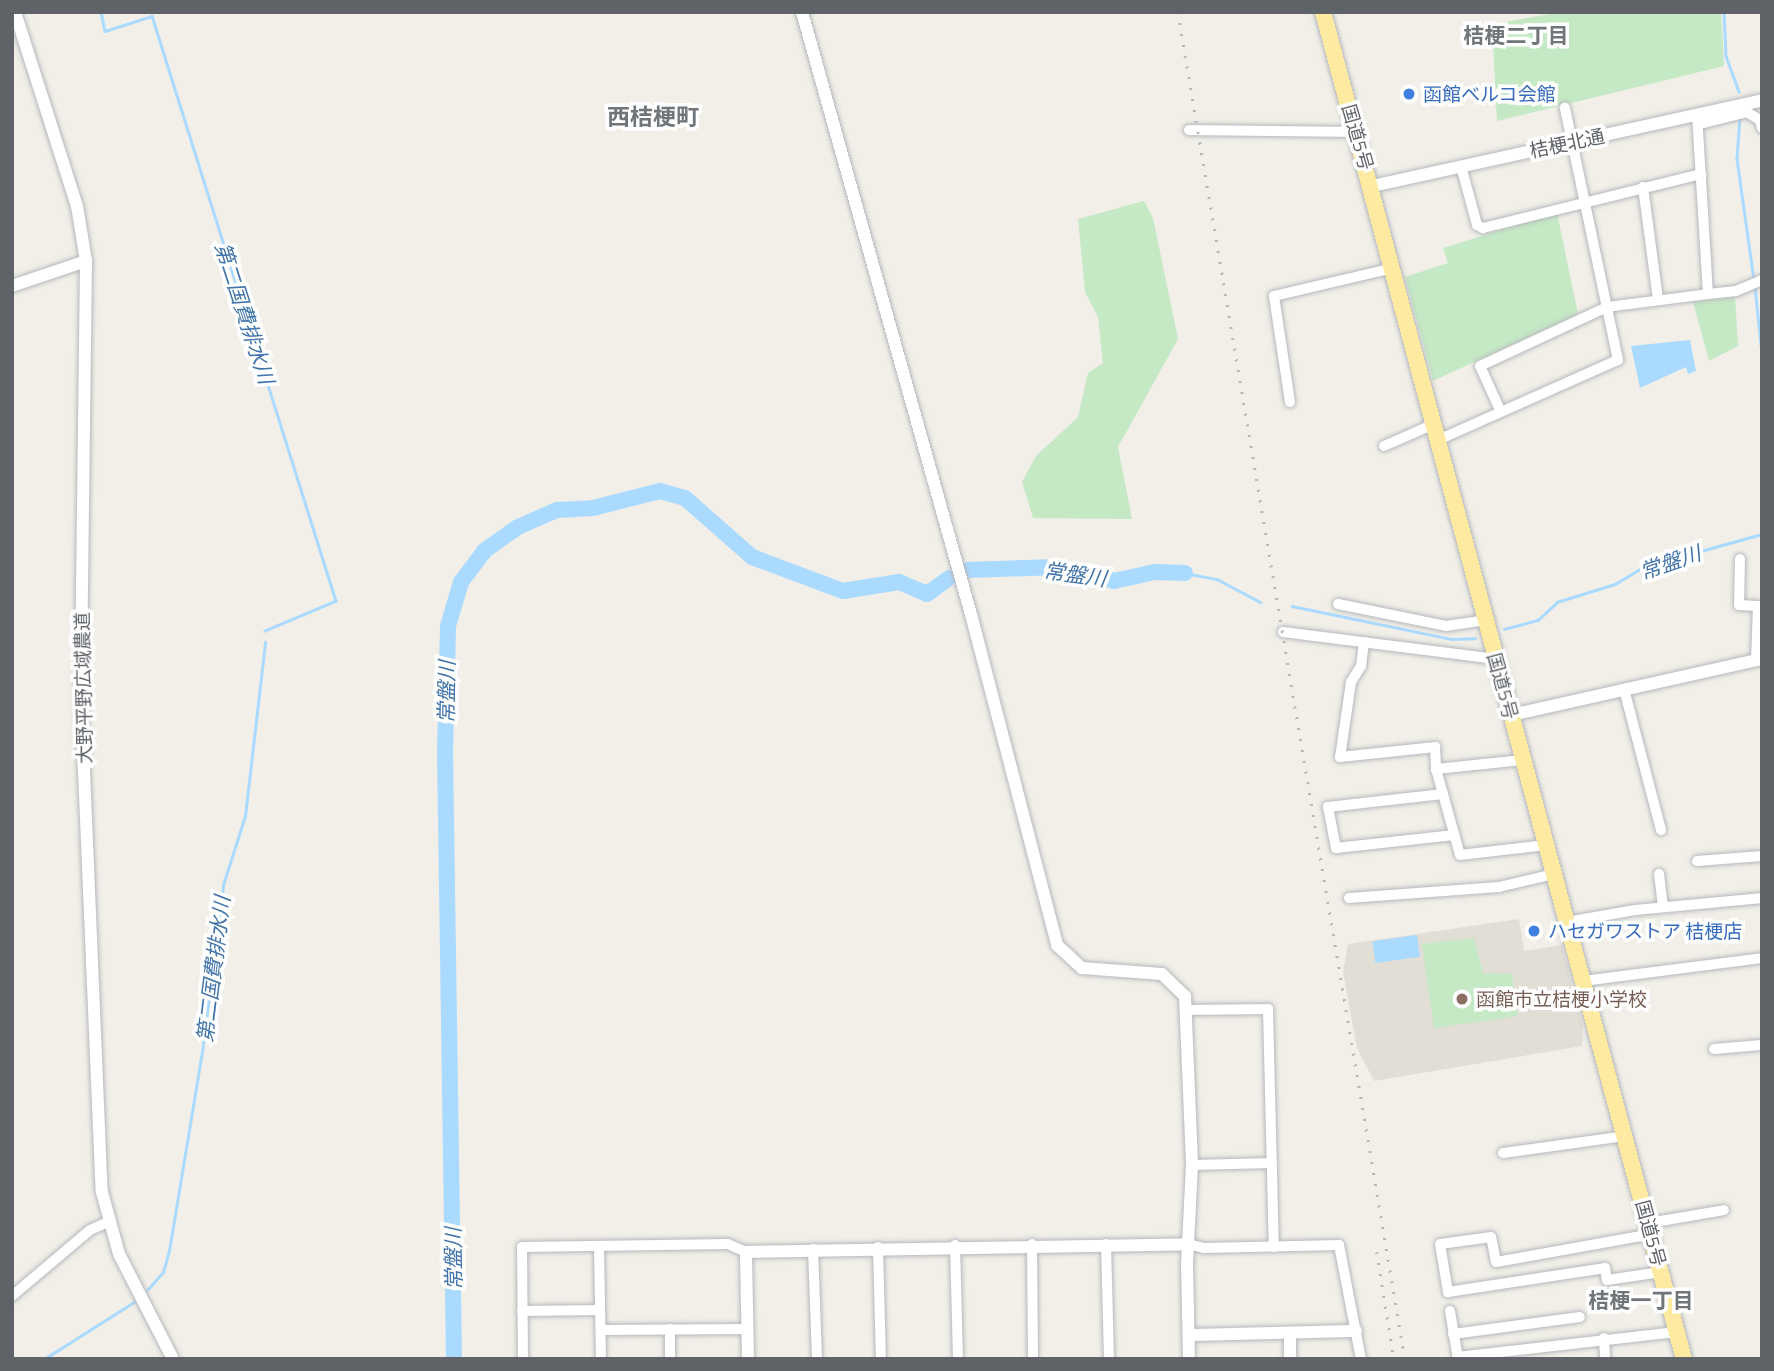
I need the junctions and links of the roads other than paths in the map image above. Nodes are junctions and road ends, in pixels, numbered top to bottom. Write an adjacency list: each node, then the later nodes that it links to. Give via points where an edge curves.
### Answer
1 (15, 12): 16 (street, 大野平野広域農道, via 77,206)
2 (802, 12): 52 (street, via 972,618 1057,945 1082,968 1162,974 1185,996)
3 (1323, 12): 9 (highway, 国道5号)
4 (1762, 100): 6 (street, 桔梗北通)
5 (1566, 108): 10 (street)
6 (1701, 119): 7 (street, via 1747,112 1760,120); 10 (street, 桔梗北通); 12 (street)
7 (1762, 128)
8 (1189, 130): 9 (street)
9 (1356, 132): 13 (highway, 国道5号)
10 (1573, 142): 11 (street, 桔梗北通); 15 (street)
11 (1461, 166): 13 (street, 桔梗北通); 15 (street, via 1477,225 1483,229)
12 (1700, 174): 14 (street); 20 (street)
13 (1372, 186): 17 (highway, 国道5号)
14 (1643, 187): 15 (street); 21 (street)
15 (1585, 200): 22 (street)
16 (86, 261): 19 (street); 60 (street, 大野平野広域農道, via 81,699 99,1161)
17 (1393, 268): 23 (street, via 1274,296); 25 (highway, 国道5号)
18 (1756, 282): 20 (street)
19 (12, 286)
20 (1708, 294): 21 (street)
21 (1658, 300): 22 (street)
22 (1607, 307): 24 (street, via 1618,360); 24 (street, via 1480,366)
23 (1290, 402)
24 (1500, 410): 25 (street)
25 (1436, 432): 26 (street); 29 (highway, 国道5号)
26 (1384, 446)
27 (1740, 559): 33 (street, via 1739,605 1758,606)
28 (1338, 604): 29 (street, via 1446,626)
29 (1486, 620): 32 (highway, 国道5号)
30 (1283, 632): 31 (street)
31 (1364, 642): 32 (street); 37 (street, via 1361,666 1351,682 1340,757 1435,747)
32 (1496, 659): 35 (highway, 国道5号)
33 (1759, 659): 34 (street)
34 (1624, 689): 35 (street); 39 (street)
35 (1511, 715): 36 (highway, 国道5号)
36 (1523, 760): 37 (street); 41 (highway, 国道5号)
37 (1436, 769): 38 (street)
38 (1443, 794): 40 (street); 40 (street, via 1328,807 1336,848)
39 (1661, 830)
40 (1454, 835): 41 (street, via 1460,855)
41 (1546, 845): 44 (highway, 国道5号)
42 (1762, 856): 43 (street)
43 (1697, 861)
44 (1554, 874): 46 (street, via 1499,887); 49 (highway, 国道5号)
45 (1659, 874): 48 (street)
46 (1349, 898)
47 (1762, 898): 48 (street)
48 (1663, 907): 49 (street)
49 (1567, 922): 51 (highway, 国道5号)
50 (1762, 958): 51 (street)
51 (1583, 981): 55 (highway, 国道5号)
52 (1188, 1010): 57 (street, via 1268,1009); 58 (street)
53 (1762, 1045): 54 (street)
54 (1714, 1049)
55 (1625, 1136): 56 (street); 61 (highway, 国道5号)
56 (1503, 1153)
57 (1272, 1163): 58 (street); 68 (street)
58 (1192, 1165): 64 (street)
59 (1724, 1210): 61 (street)
60 (108, 1222): 72 (street, via 90,1230); 87 (street, 大野平野広域農道, via 119,1254)
61 (1650, 1228): 71 (highway, 国道5号); 71 (street, via 1496,1262 1491,1237 1440,1244 1448,1292 1605,1268 1607,1280)
62 (1032, 1244): 63 (street); 65 (street); 95 (street)
63 (1105, 1244): 64 (street); 96 (street)
64 (1188, 1244): 68 (street); 83 (street)
65 (955, 1245): 67 (street); 94 (street)
66 (599, 1247): 70 (street, via 729,1244); 73 (street); 74 (street, via 522,1247)
67 (878, 1247): 69 (street); 93 (street)
68 (1274, 1247): 80 (street, via 1339,1245)
69 (813, 1249): 70 (street); 92 (street)
70 (746, 1252): 78 (street)
71 (1661, 1272): 81 (highway, 国道5号)
72 (12, 1296)
73 (600, 1310): 74 (street); 79 (street)
74 (522, 1311): 88 (street)
75 (1450, 1311): 84 (street)
76 (1580, 1317): 84 (street)
77 (670, 1329): 78 (street); 79 (street); 90 (street)
78 (747, 1329): 91 (street)
79 (601, 1330): 89 (street)
80 (1356, 1331): 82 (street); 99 (street)
81 (1677, 1332): 85 (street); 101 (highway, 国道5号)
82 (1290, 1333): 83 (street); 98 (street)
83 (1189, 1335): 97 (street)
84 (1453, 1335): 86 (street)
85 (1604, 1338): 86 (street); 100 (street)
86 (1457, 1358)
87 (173, 1359)
88 (523, 1359)
89 (601, 1359)
90 (670, 1359)
91 (748, 1359)
92 (817, 1359)
93 (881, 1359)
94 (958, 1359)
95 (1033, 1359)
96 (1109, 1359)
97 (1189, 1359)
98 (1290, 1359)
99 (1362, 1359)
100 (1605, 1359)
101 (1684, 1359)

